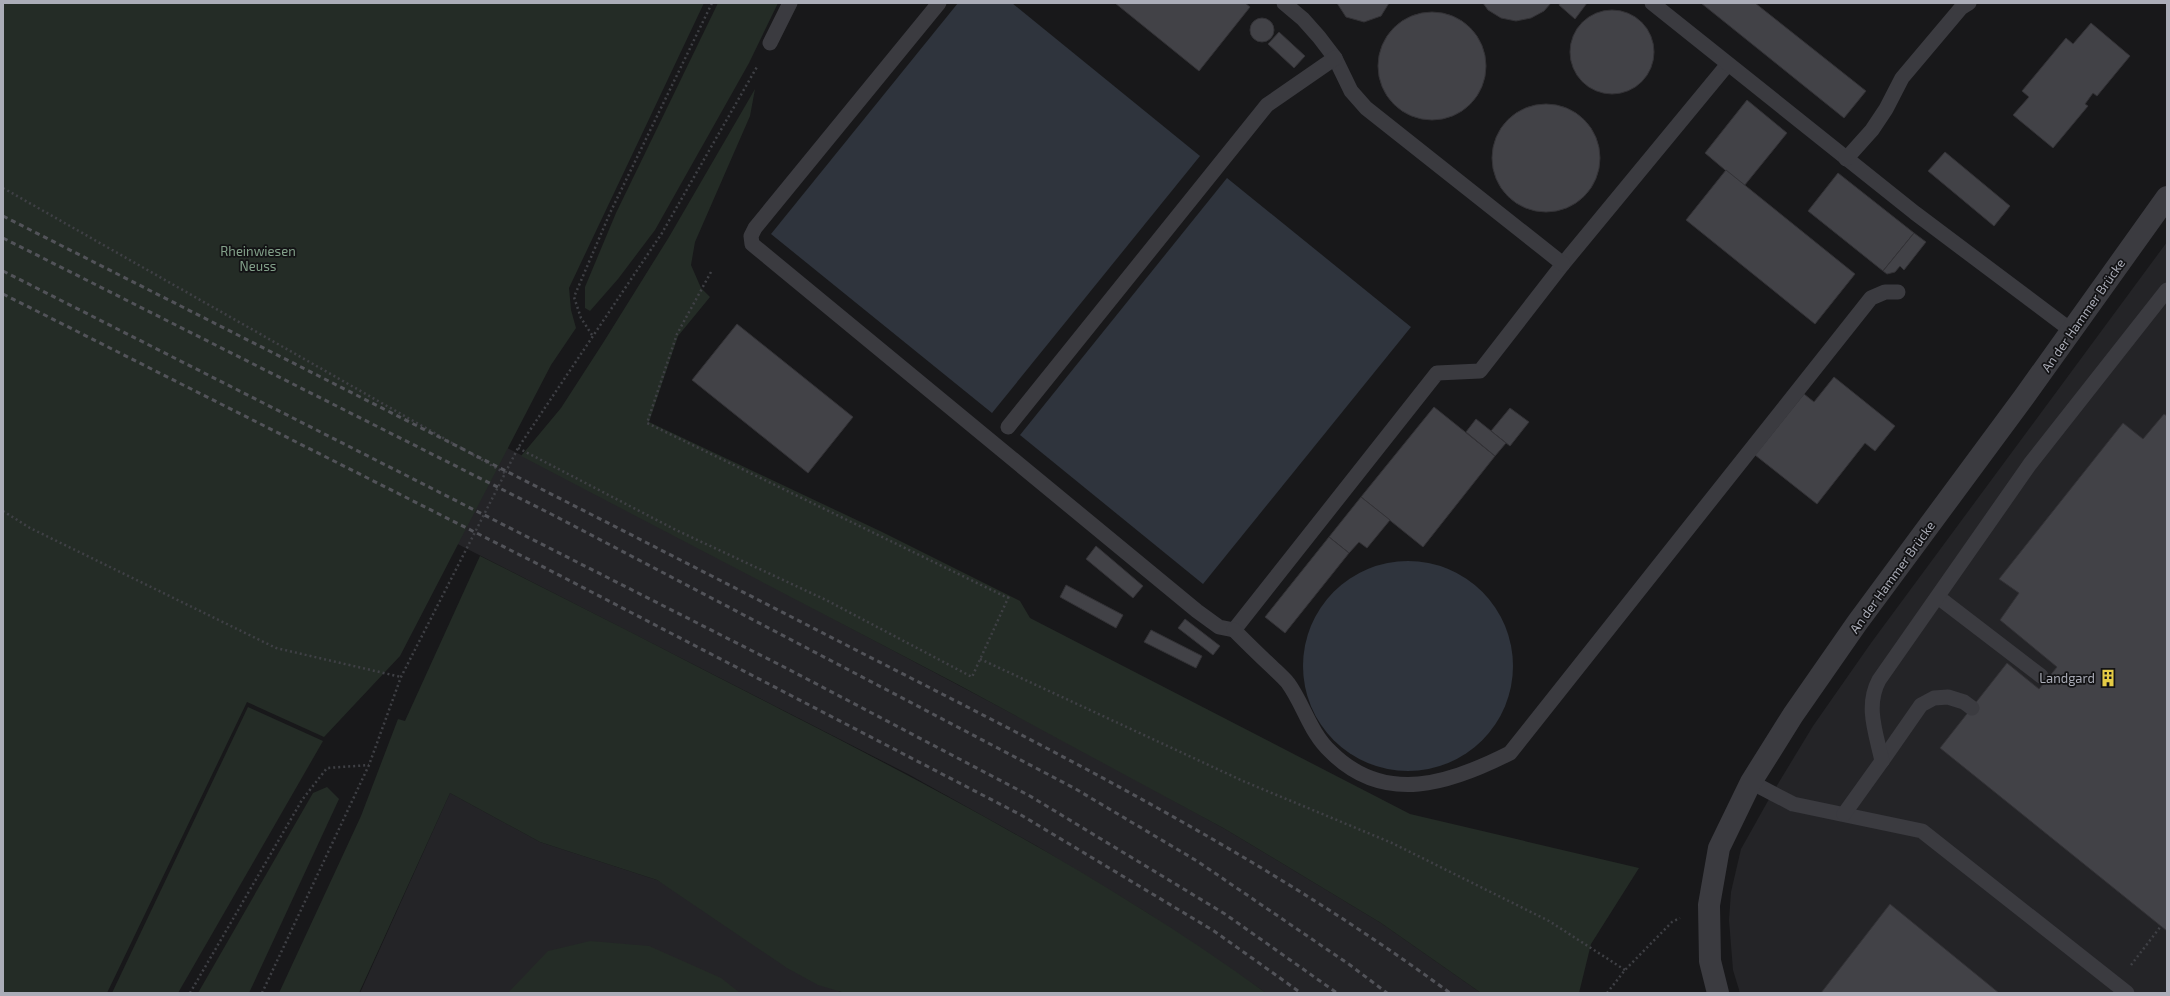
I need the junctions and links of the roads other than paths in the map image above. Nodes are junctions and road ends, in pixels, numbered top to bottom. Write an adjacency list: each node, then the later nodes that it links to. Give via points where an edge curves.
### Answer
1 (790, 3): 6 (lane)
2 (939, 3): 17 (lane, via 755,228 751,236 752,244 1197,611 1219,627)
3 (1284, 3): 7 (lane, via 1303,19)
4 (1652, 3): 8 (lane)
5 (1969, 3): 9 (lane, via 1960,8 1902,78 1872,130)
6 (770, 43)
7 (1336, 58): 11 (lane, via 1351,92 1366,108); 15 (lane, via 1267,105)
8 (1728, 64): 9 (lane); 11 (lane)
9 (1846, 159): 14 (lane)
10 (2167, 197): 14 (street, An der Hammer Brücke)
11 (1563, 264): 17 (lane, via 1480,371 1437,373)
12 (2167, 290): 16 (lane, via 2030,464)
13 (1898, 292): 17 (lane, via 1884,292 1871,298 1510,752 1487,764 1440,782 1386,783 1360,774 1330,752 1310,726 1288,683)
14 (2072, 331): 21 (street, An der Hammer Brücke, via 1857,623 1793,715)
15 (1008, 427)
16 (1938, 597): 18 (lane); 20 (lane, via 1873,692 1871,707)
17 (1234, 630)
18 (2041, 676)
19 (1972, 708): 20 (lane, via 1964,702 1948,697 1934,698 1921,705)
20 (1882, 761): 22 (lane)
21 (1751, 782): 22 (lane, via 1793,804); 24 (street, An der Hammer Brücke, via 1719,848 1709,905 1710,961)
22 (1844, 814): 23 (lane, via 1922,831)
23 (2121, 989)
24 (1718, 993)

